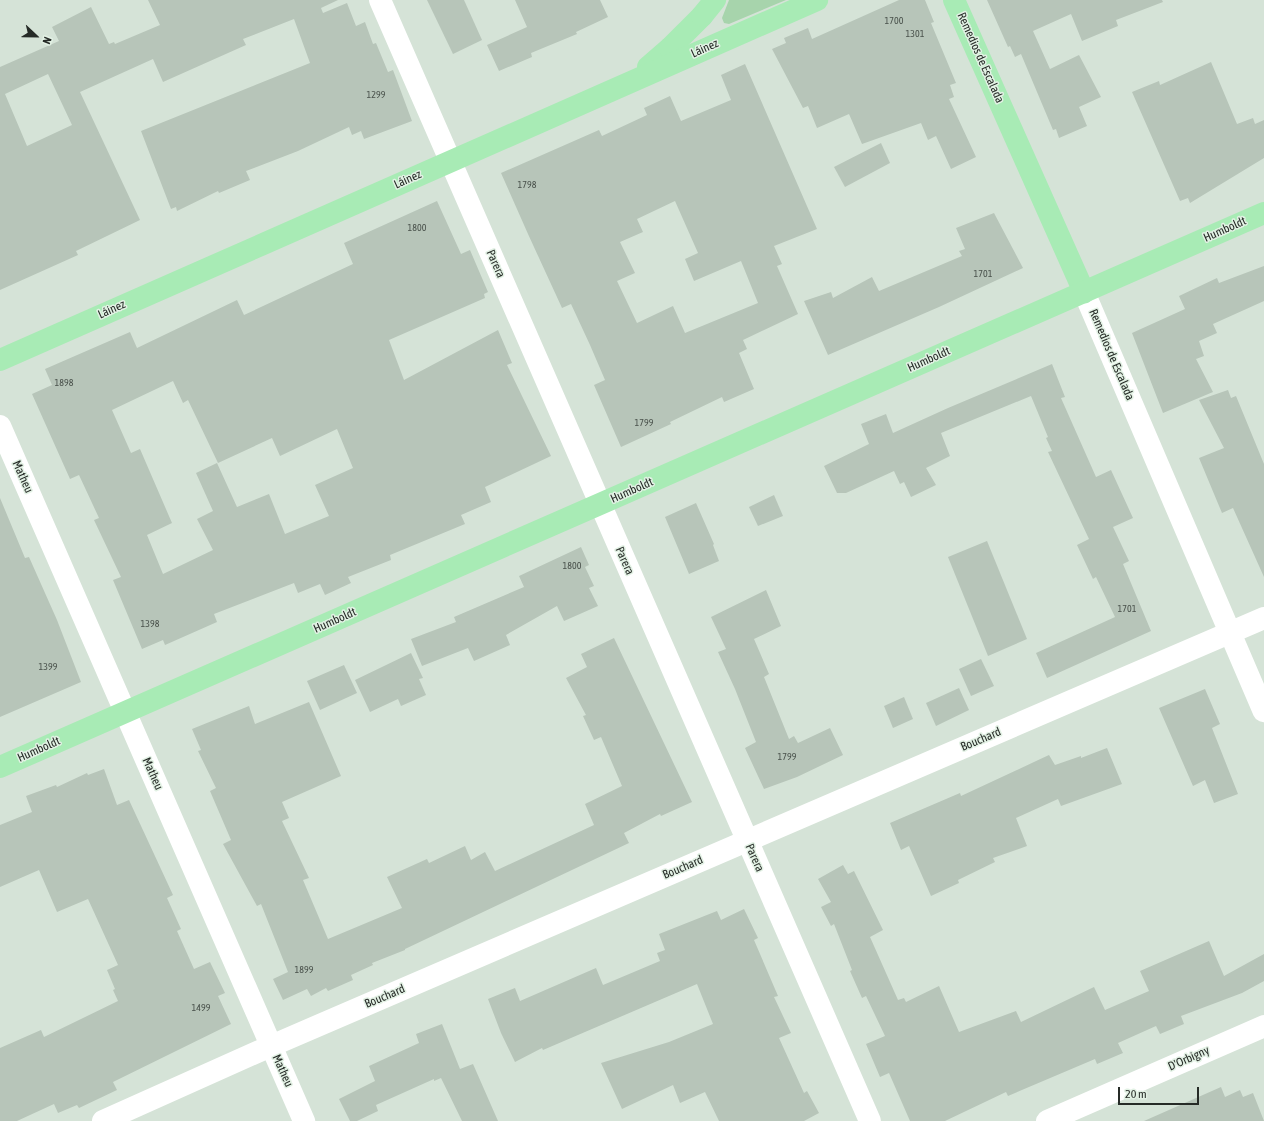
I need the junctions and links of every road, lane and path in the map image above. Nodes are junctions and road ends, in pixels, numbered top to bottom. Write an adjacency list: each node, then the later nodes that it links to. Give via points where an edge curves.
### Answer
1 (380, 0): 6 (street, Parera)
2 (715, 0): 5 (main road, via 670,48)
3 (817, 0): 5 (main road, Láinez)
4 (954, 0): 8 (main road, Remedios de Escalada)
5 (631, 82): 6 (main road, Láinez)
6 (450, 161): 9 (main road, Láinez); 11 (street, Parera)
7 (1264, 213): 8 (main road, Humboldt)
8 (1084, 292): 11 (main road, Humboldt); 13 (street, Remedios de Escalada)
9 (0, 360)
10 (0, 426): 15 (street, Matheu)
11 (600, 505): 15 (main road, Humboldt); 17 (street, Parera)
12 (1264, 618): 13 (street, Bouchard)
13 (1230, 633): 14 (street, Remedios de Escalada); 17 (street, Bouchard)
14 (1264, 711)
15 (125, 712): 16 (main road, Humboldt); 19 (street, Matheu)
16 (0, 767)
17 (747, 841): 19 (street, Bouchard); 22 (street, Parera)
18 (1264, 1026): 23 (street, D'Orbigny)
19 (271, 1046): 20 (street, Bouchard); 21 (street, Matheu)
20 (103, 1121)
21 (304, 1121)
22 (870, 1121)
23 (1047, 1121)

